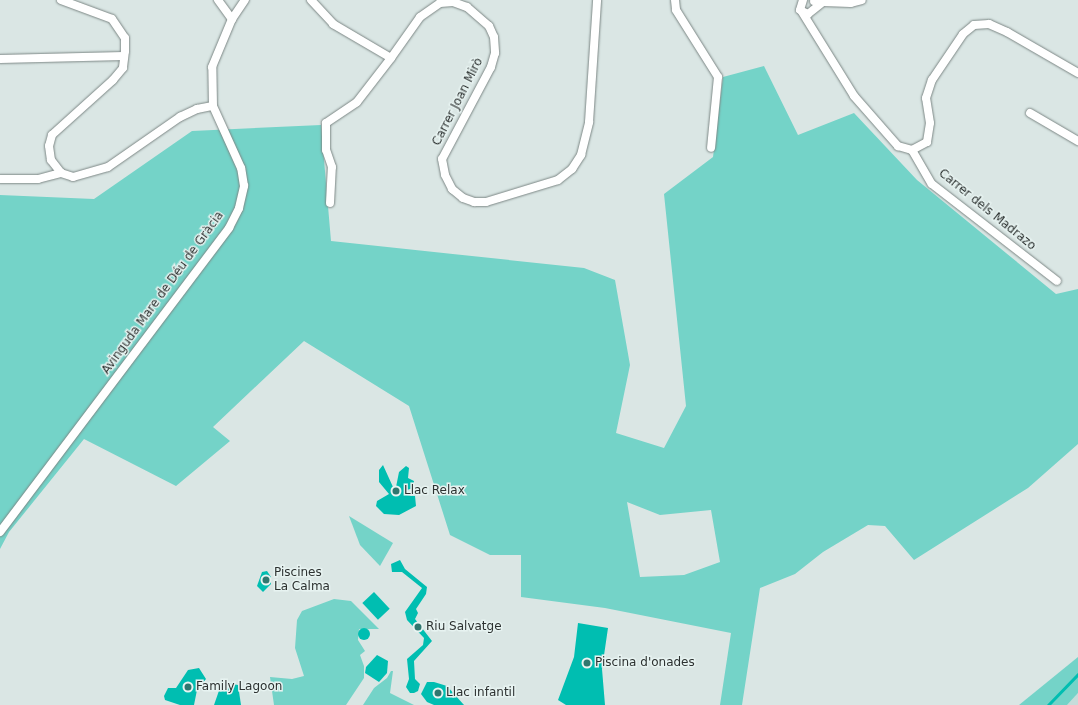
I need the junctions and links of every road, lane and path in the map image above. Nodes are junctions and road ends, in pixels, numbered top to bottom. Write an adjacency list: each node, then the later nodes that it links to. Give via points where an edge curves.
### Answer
1 (62, 0): 13 (street, via 112,19 125,38)
2 (218, 0): 11 (street)
3 (245, 0): 11 (street, Avinguda Mare de Déu de Gràcia)
4 (311, 0): 14 (street, via 333,24)
5 (597, 0): 8 (street, Carrer Joan Mirò, via 589,122 581,155 572,169 558,180 486,202 474,202 463,198 452,189 445,175 442,159 491,67 495,53 494,37 489,26 478,15)
6 (675, 0): 20 (street, via 676,10 718,77)
7 (862, 0): 10 (street, via 851,3 823,2)
8 (453, 1): 14 (street, Carrer Joan Mirò, via 440,3 420,17)
9 (800, 4): 10 (street); 12 (street)
10 (813, 6): 12 (street)
11 (232, 19): 17 (street, Avinguda Mare de Déu de Gràcia, via 212,67)
12 (811, 27): 21 (street, via 854,96 898,146)
13 (124, 56): 15 (street); 22 (street, via 122,68 114,80 52,134 49,146 51,160)
14 (391, 58): 24 (street, Carrer Joan Mirò, via 357,102 326,123 326,150 332,167)
15 (0, 59)
16 (1078, 73): 21 (street, via 989,24 974,25 963,34 932,80 926,98 930,123 927,142)
17 (213, 106): 22 (street, via 180,117 108,167 74,177); 26 (street, Avinguda Mare de Déu de Gràcia, via 241,168 244,186 239,208 232,221)
18 (1030, 113): 19 (street)
19 (1078, 141)
20 (712, 148)
21 (912, 150): 25 (street, Carrer dels Madrazo, via 932,184)
22 (61, 173): 23 (street, via 38,179)
23 (0, 179)
24 (330, 203)
25 (1057, 281)
26 (0, 532)

